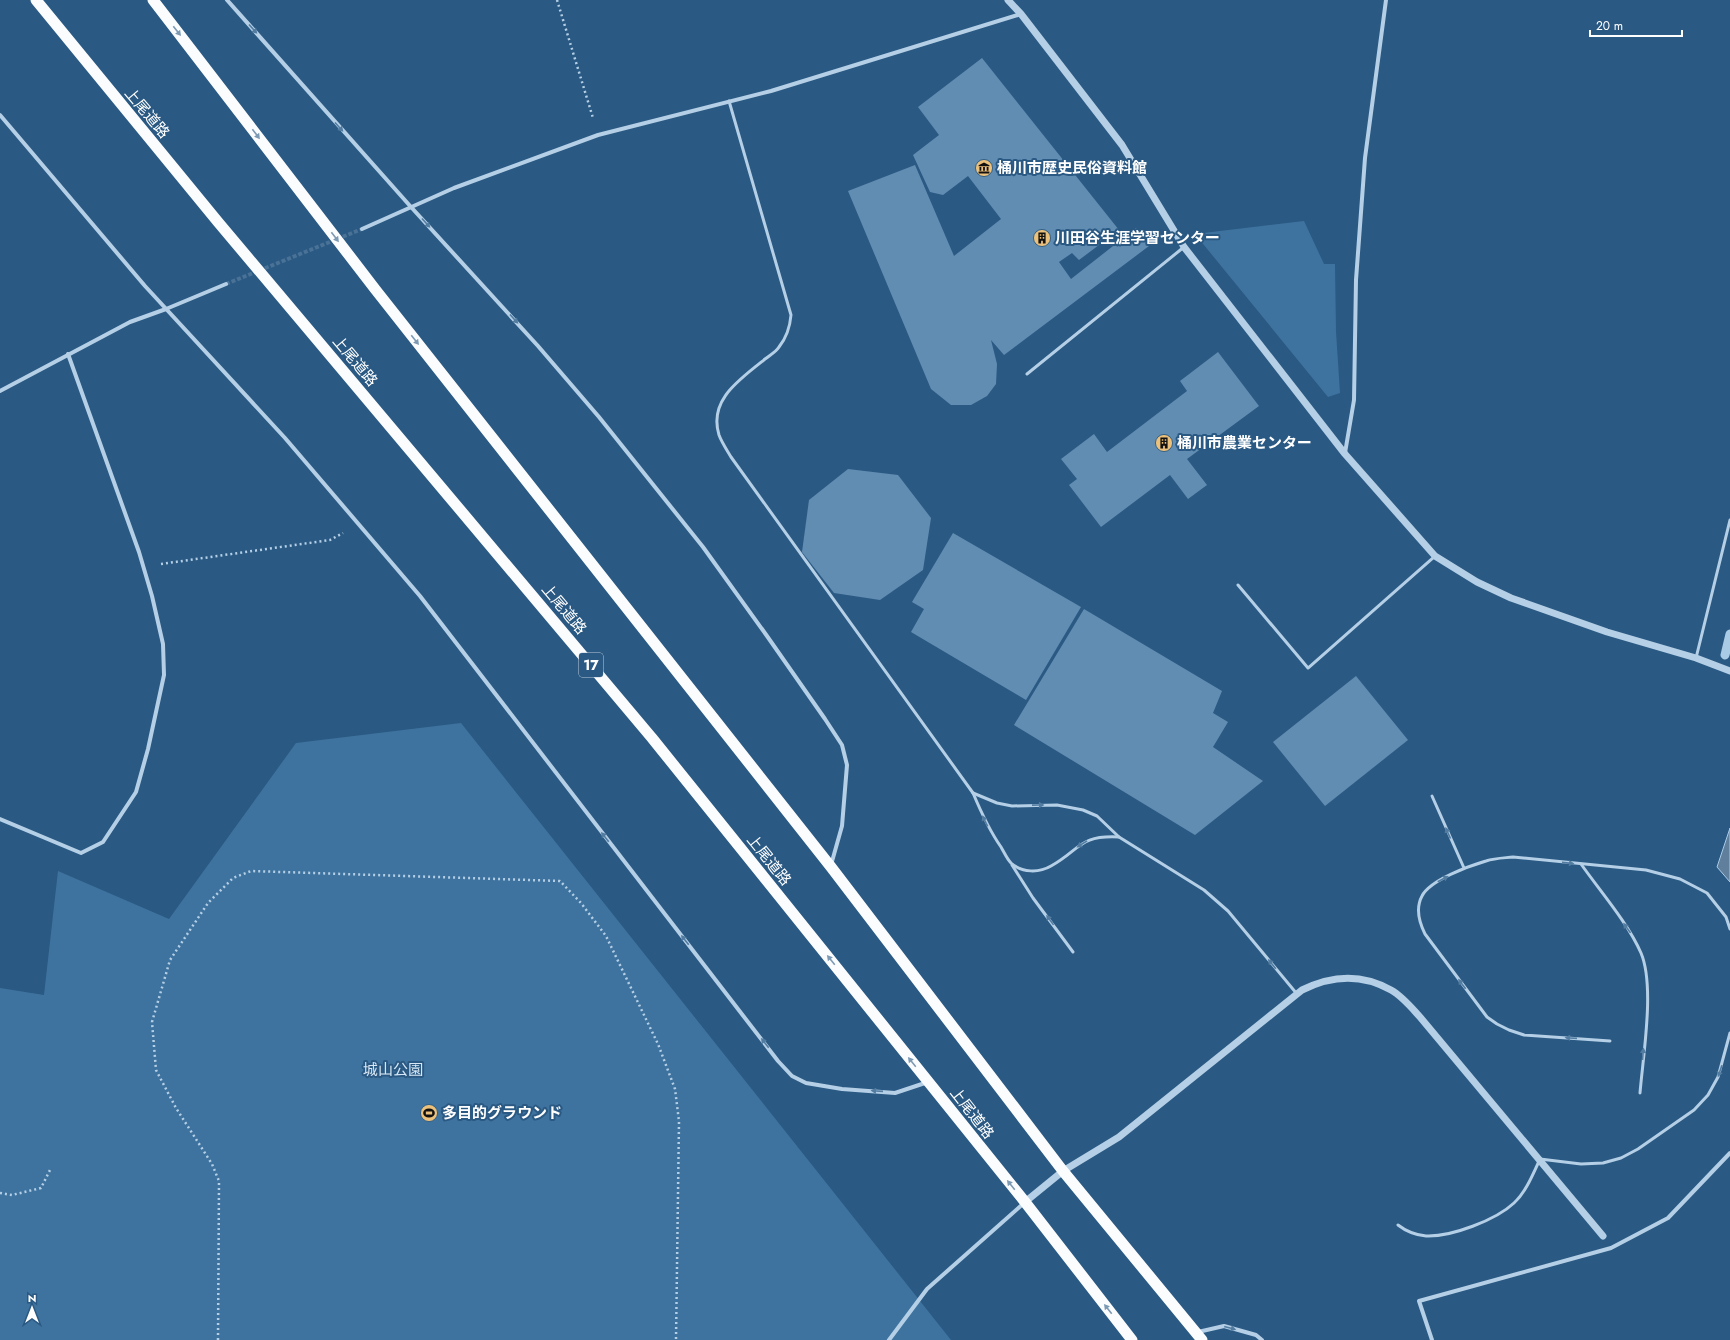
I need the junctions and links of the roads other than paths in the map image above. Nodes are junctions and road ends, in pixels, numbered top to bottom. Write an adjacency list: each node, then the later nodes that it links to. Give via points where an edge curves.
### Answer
1 (36, 0): 36 (highway, 上尾道路 / 17, one-way to 1, via 652,738 218,222)
2 (153, 0): 29 (highway, one-way to 29, via 375,289)
3 (227, 0): 9 (street, one-way to 9)
4 (1008, 0): 6 (street)
5 (1386, 0): 17 (street, via 1365,158 1356,280 1354,400)
6 (1021, 14): 7 (street, via 770,91); 11 (street, via 1122,145)
7 (729, 101): 9 (street, via 598,136 454,188); 23 (lane, via 791,316 790,327 778,348 724,395 718,413 719,435 731,457)
8 (0, 115): 13 (street)
9 (411, 207): 10 (street); 29 (street, one-way to 29, via 538,346 703,547 842,745 847,765 842,826)
10 (362, 229)
11 (1184, 247): 15 (lane); 17 (street)
12 (226, 284): 13 (street)
13 (166, 309): 14 (street, via 130,322); 36 (street, one-way to 13, via 895,1093 842,1089 806,1083 792,1076 420,596 285,438)
14 (68, 354): 16 (street); 25 (street, via 143,566 163,644 164,674 136,792 103,842 81,853)
15 (1028, 374)
16 (0, 392)
17 (1345, 454): 19 (street)
18 (1730, 520): 21 (lane)
19 (1435, 556): 20 (lane, via 1308,668); 21 (street, via 1477,582 1511,598 1607,632)
20 (1238, 585)
21 (1696, 658): 22 (street)
22 (1730, 670)
23 (973, 793): 26 (lane, one-way to 26, via 1012,806 1057,805 1083,810 1097,816); 27 (lane, one-way to 23, via 985,823)
24 (1432, 796): 30 (lane, one-way to 24)
25 (0, 819)
26 (1119, 837): 27 (lane, one-way to 27, via 1093,838 1082,843 1052,866 1041,870 1021,869); 33 (lane, one-way to 26, via 1228,911 1204,890)
27 (1011, 863): 32 (lane, one-way to 27)
28 (1581, 864): 30 (lane, one-way to 28, via 1486,861 1513,857); 31 (lane, via 1663,873 1694,885 1707,893 1717,904); 37 (lane, one-way to 28, via 1648,993 1642,954 1633,937)
29 (831, 867): 40 (highway)
30 (1464, 868): 35 (lane, one-way to 30, via 1524,1035 1509,1030 1487,1017 1425,934 1419,922 1421,896 1428,887)
31 (1730, 929)
32 (1073, 952)
33 (1297, 994): 39 (street, via 1332,978 1362,979 1391,990 1420,1017); 40 (street, via 1120,1137)
34 (1730, 1033): 39 (lane, one-way to 39, via 1718,1077 1708,1095 1694,1110 1638,1149 1621,1158 1603,1163 1581,1164)
35 (1610, 1041)
36 (928, 1082): 41 (highway, 上尾道路 / 17, one-way to 36)
37 (1640, 1093)
38 (1730, 1153): 48 (street, via 1668,1218 1611,1248 1419,1301)
39 (1540, 1159): 42 (lane, via 1526,1188 1515,1202 1500,1215 1483,1223 1437,1236 1406,1231); 43 (street)
40 (1063, 1171): 41 (street); 44 (highway)
41 (1025, 1202): 45 (street, via 927,1288); 46 (highway, 上尾道路 / 17, one-way to 41)
42 (1398, 1225)
43 (1603, 1236)
44 (1199, 1336): 47 (street, one-way to 47, via 1224,1326)
45 (889, 1340)
46 (1132, 1340)
47 (1262, 1340)
48 (1432, 1340)

